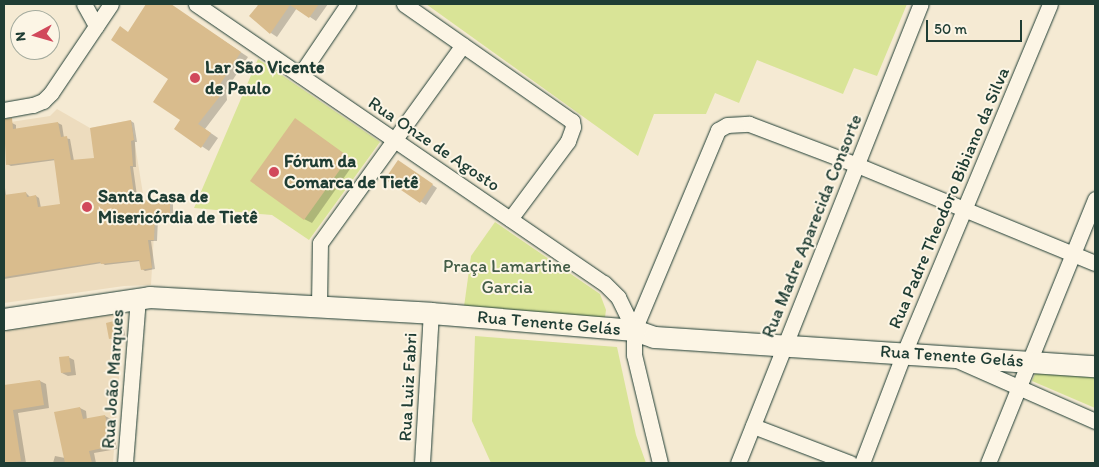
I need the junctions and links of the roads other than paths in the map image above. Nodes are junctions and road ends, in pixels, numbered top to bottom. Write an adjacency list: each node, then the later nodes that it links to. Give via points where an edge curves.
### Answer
1 (84, 4): 8 (street)
2 (111, 4): 8 (street)
3 (196, 4): 10 (street, Rua Onze de Agosto)
4 (348, 4): 10 (street)
5 (404, 4): 9 (street)
6 (921, 4): 13 (street, Rua Madre Aparecida Consorte)
7 (1050, 4): 15 (street, Rua Padre Theodoro Bibiano da Silva)
8 (96, 26): 11 (street, via 51,93 42,101)
9 (463, 45): 12 (street); 16 (street, via 572,121 568,141)
10 (300, 75): 12 (street, Rua Onze de Agosto)
11 (4, 110)
12 (394, 140): 16 (street, Rua Onze de Agosto); 20 (street, via 320,243)
13 (857, 165): 15 (street); 23 (street, via 749,124 727,125 718,130); 24 (street, Rua Madre Aparecida Consorte)
14 (1095, 199): 17 (street)
15 (965, 210): 17 (street); 25 (street, Rua Padre Theodoro Bibiano da Silva)
16 (510, 219): 23 (street, Rua Onze de Agosto, via 604,283 618,297)
17 (1073, 254): 18 (street); 27 (street)
18 (1095, 263)
19 (138, 298): 20 (street, Rua Tenente Gelás); 22 (street, Rua Tenente Gelás); 32 (street, Rua João Marques)
20 (318, 305): 21 (street, Rua Tenente Gelás)
21 (430, 313): 23 (street, Rua Tenente Gelás); 33 (street, Rua Luiz Fabri)
22 (4, 319)
23 (634, 330): 24 (street, Rua Tenente Gelás, via 654,337); 34 (street, via 634,355)
24 (784, 347): 25 (street, Rua Tenente Gelás); 31 (street, Rua Madre Aparecida Consorte)
25 (904, 353): 26 (street, Rua Tenente Gelás); 37 (street, Rua Padre Theodoro Bibiano da Silva)
26 (948, 356): 27 (street, Rua Tenente Gelás); 29 (street)
27 (1029, 361): 28 (street, Rua Tenente Gelás); 29 (street)
28 (1095, 366)
29 (1019, 387): 30 (street); 38 (street)
30 (1095, 422)
31 (753, 426): 35 (street, Rua Madre Aparecida Consorte); 36 (street)
32 (125, 463)
33 (422, 463)
34 (660, 463)
35 (738, 463)
36 (850, 463)
37 (862, 463)
38 (988, 463)

